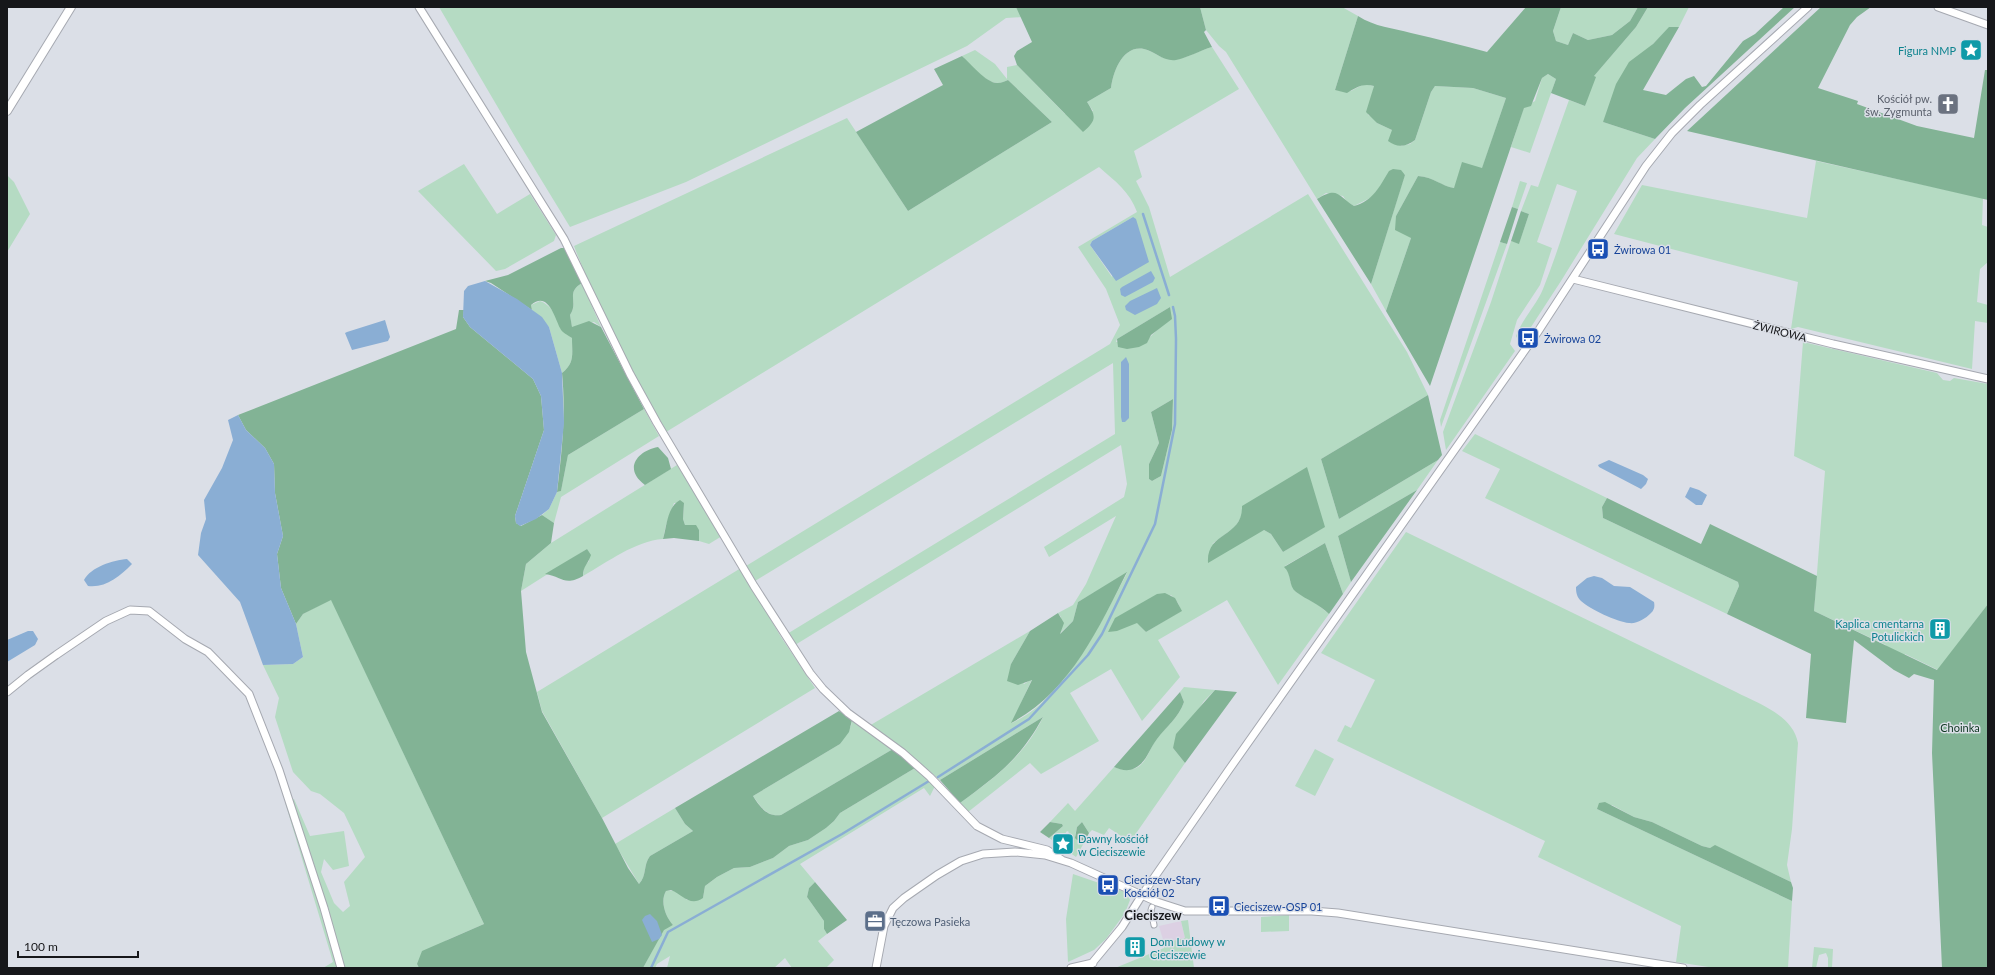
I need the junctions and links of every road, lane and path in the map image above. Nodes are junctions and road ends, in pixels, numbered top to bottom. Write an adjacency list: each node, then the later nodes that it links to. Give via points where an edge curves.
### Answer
1 (71, 7): 6 (street)
2 (419, 7): 10 (street, via 564,239 657,424 754,586 810,673 848,713 903,753 930,777 977,826 1002,839 1047,850)
3 (1808, 7): 7 (street, via 1700,105 1659,149)
4 (1938, 7): 5 (street)
5 (1988, 25)
6 (7, 111)
7 (1573, 279): 8 (street, ŻWIROWA, via 1833,344); 11 (street)
8 (1988, 379)
9 (7, 692): 15 (street, via 28,674 106,621 130,610 149,611 185,639 208,652 249,694 279,770)
10 (1062, 860): 11 (street); 16 (street, via 1045,855 999,853 970,857 941,872 893,908 884,926)
11 (1142, 896): 14 (street, via 1122,927); 18 (street, via 1185,910 1338,913)
12 (1152, 906): 13 (street)
13 (1154, 925)
14 (1091, 965): 17 (street)
15 (341, 968)
16 (876, 968)
17 (1071, 968)
18 (1683, 968)

